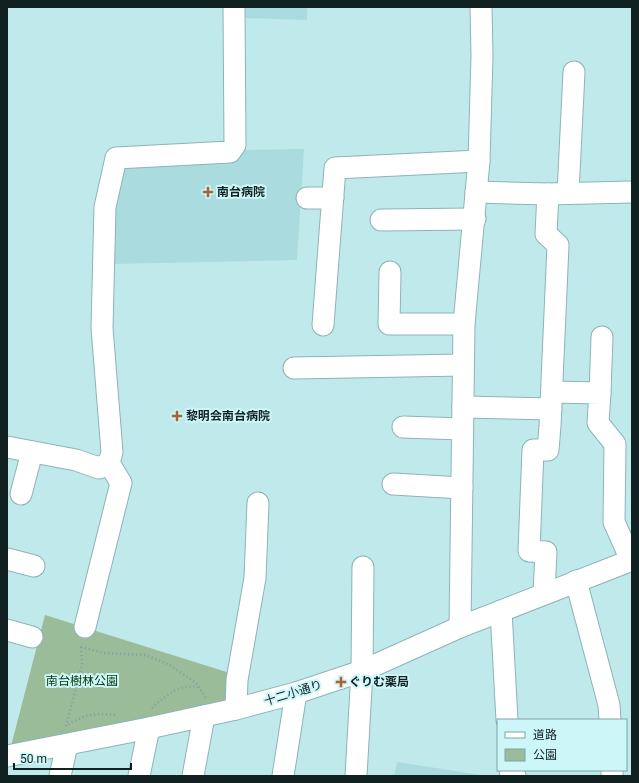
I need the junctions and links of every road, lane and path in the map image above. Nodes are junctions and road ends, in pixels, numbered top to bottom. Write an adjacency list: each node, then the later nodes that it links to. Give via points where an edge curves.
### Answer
1 (234, 7): 25 (street, via 235,145 230,152 116,158 105,207 103,313 112,452)
2 (481, 7): 4 (street)
3 (574, 72): 7 (street)
4 (478, 161): 5 (street); 9 (street, via 335,168)
5 (476, 192): 7 (street); 10 (street)
6 (632, 192): 7 (street)
7 (558, 194): 19 (street, via 546,234 558,245)
8 (307, 198): 9 (street)
9 (333, 198): 14 (street, via 335,288)
10 (475, 219): 11 (street); 13 (street)
11 (380, 220)
12 (390, 272): 13 (street, via 389,324)
13 (464, 324): 16 (street)
14 (323, 325)
15 (602, 337): 18 (street)
16 (463, 365): 17 (street); 20 (street)
17 (294, 368)
18 (600, 393): 19 (street); 31 (street, via 598,423 615,444 614,522)
19 (551, 400): 20 (street); 35 (street, via 548,450 533,450 529,551 546,552)
20 (463, 407): 22 (street)
21 (404, 427): 22 (street)
22 (462, 429): 27 (street)
23 (7, 447): 24 (street)
24 (32, 452): 25 (street, via 76,460 99,468); 28 (street)
25 (109, 463): 37 (street, via 122,483)
26 (393, 484): 27 (street)
27 (462, 488): 38 (street)
28 (21, 494)
29 (258, 502): 45 (street, via 255,578 237,680)
30 (7, 559): 32 (street)
31 (632, 560): 34 (street, 十二小通り)
32 (34, 566)
33 (363, 567): 42 (street)
34 (576, 581): 35 (street, 十二小通り); 49 (street, via 609,705)
35 (544, 593): 36 (street, 十二小通り)
36 (501, 611): 38 (street, 十二小通り); 48 (street)
37 (85, 627): 41 (path)
38 (460, 627): 42 (street, 十二小通り)
39 (7, 630): 40 (street)
40 (32, 637)
41 (81, 648): 43 (path, via 104,653 146,656 170,664); 51 (path, via 82,665)
42 (362, 671): 44 (street, 十二小通り); 57 (street)
43 (198, 687): 46 (path); 50 (path, via 190,686 169,693 152,709)
44 (296, 694): 45 (street, 十二小通り); 56 (street)
45 (236, 709): 46 (street, 十二小通り)
46 (209, 715): 50 (street, 十二小通り); 55 (street)
47 (119, 716): 51 (path, via 85,716)
48 (507, 719)
49 (610, 719)
50 (147, 720): 51 (street, 十二小通り); 54 (street)
51 (65, 732): 52 (street, 十二小通り); 53 (street)
52 (7, 756)
53 (60, 776)
54 (139, 776)
55 (194, 776)
56 (283, 776)
57 (356, 776)

